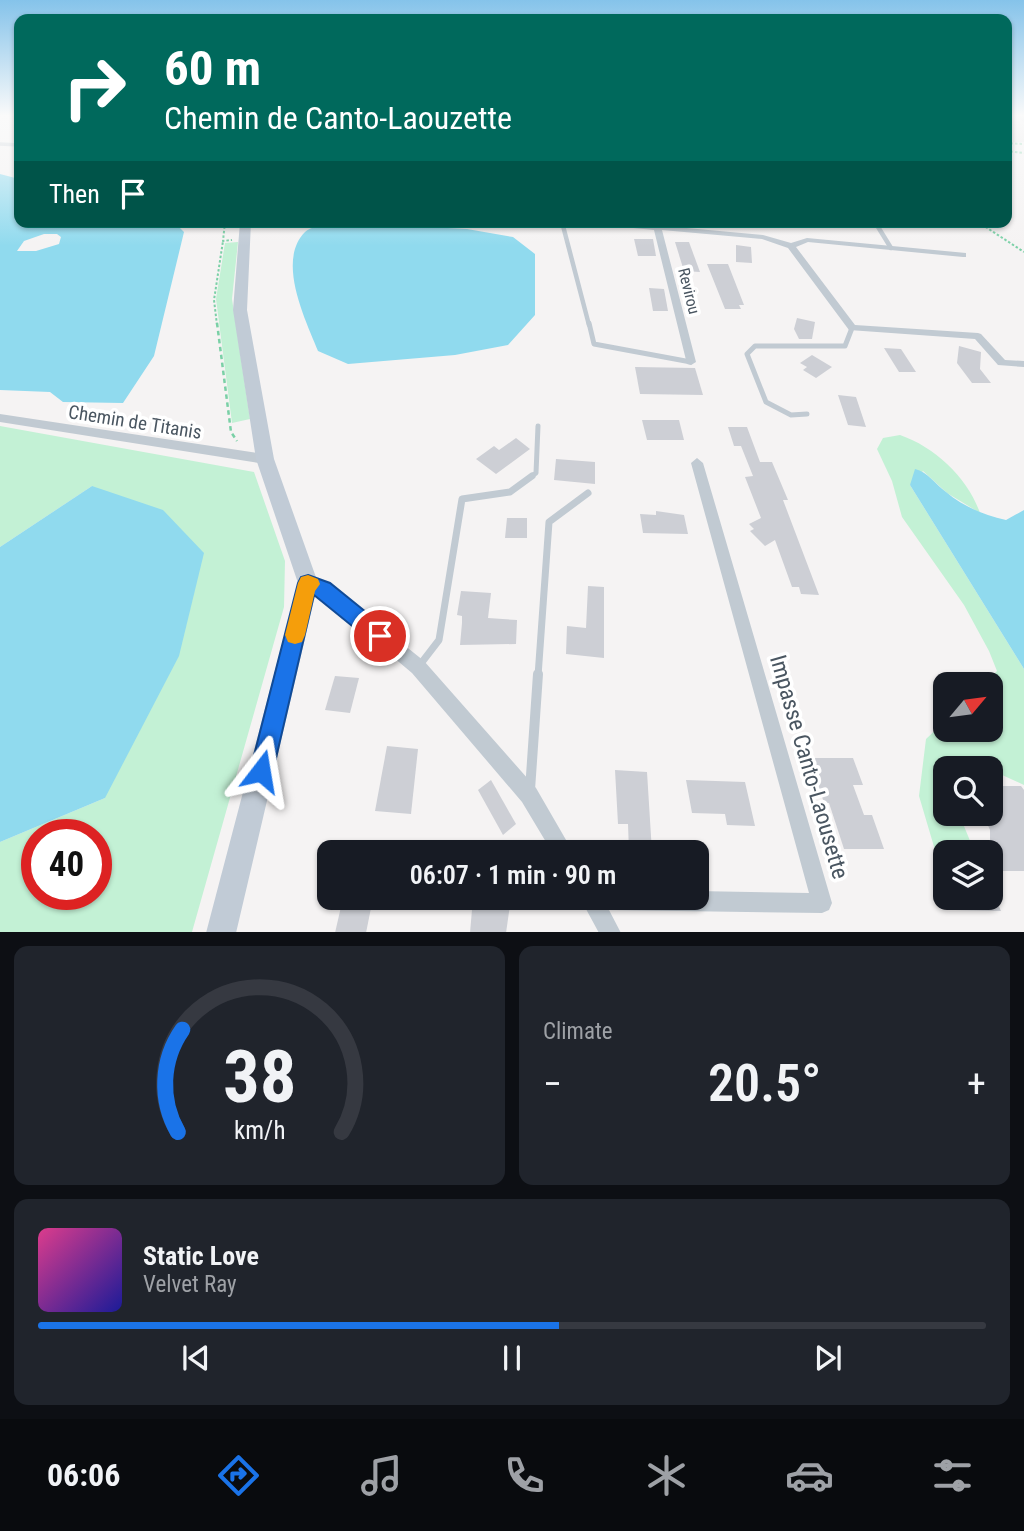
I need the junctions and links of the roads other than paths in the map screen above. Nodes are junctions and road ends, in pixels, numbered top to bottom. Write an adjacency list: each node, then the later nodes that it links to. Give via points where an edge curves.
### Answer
1 (245, 228): 14 (street, via 240,310)
2 (564, 228): 9 (lane, via 594,344)
3 (657, 228): 5 (street, via 763,237); 9 (street, Revirou)
4 (879, 228): 6 (lane)
5 (791, 246): 6 (street, via 807,240); 8 (street)
6 (891, 248): 7 (street)
7 (963, 255)
8 (852, 328): 10 (street, via 978,336 1002,363); 11 (lane, via 845,346 755,346 747,354 766,402 791,415)
9 (691, 362)
10 (1024, 364)
11 (807, 414)
12 (0, 418): 14 (street, Chemin de Titanis)
13 (538, 426): 18 (lane, via 536,473 510,492 462,499 439,640)
14 (257, 458): 17 (street)
15 (697, 463): 21 (street, Impasse Canto-Laousette, via 822,903)
16 (588, 493): 19 (lane, via 549,522)
17 (308, 583): 18 (street, via 323,589); 23 (street)
18 (418, 667): 19 (street)
19 (529, 795): 20 (street)
20 (556, 840)
21 (709, 901)
22 (597, 910): 24 (street)
23 (221, 932)
24 (610, 932)

